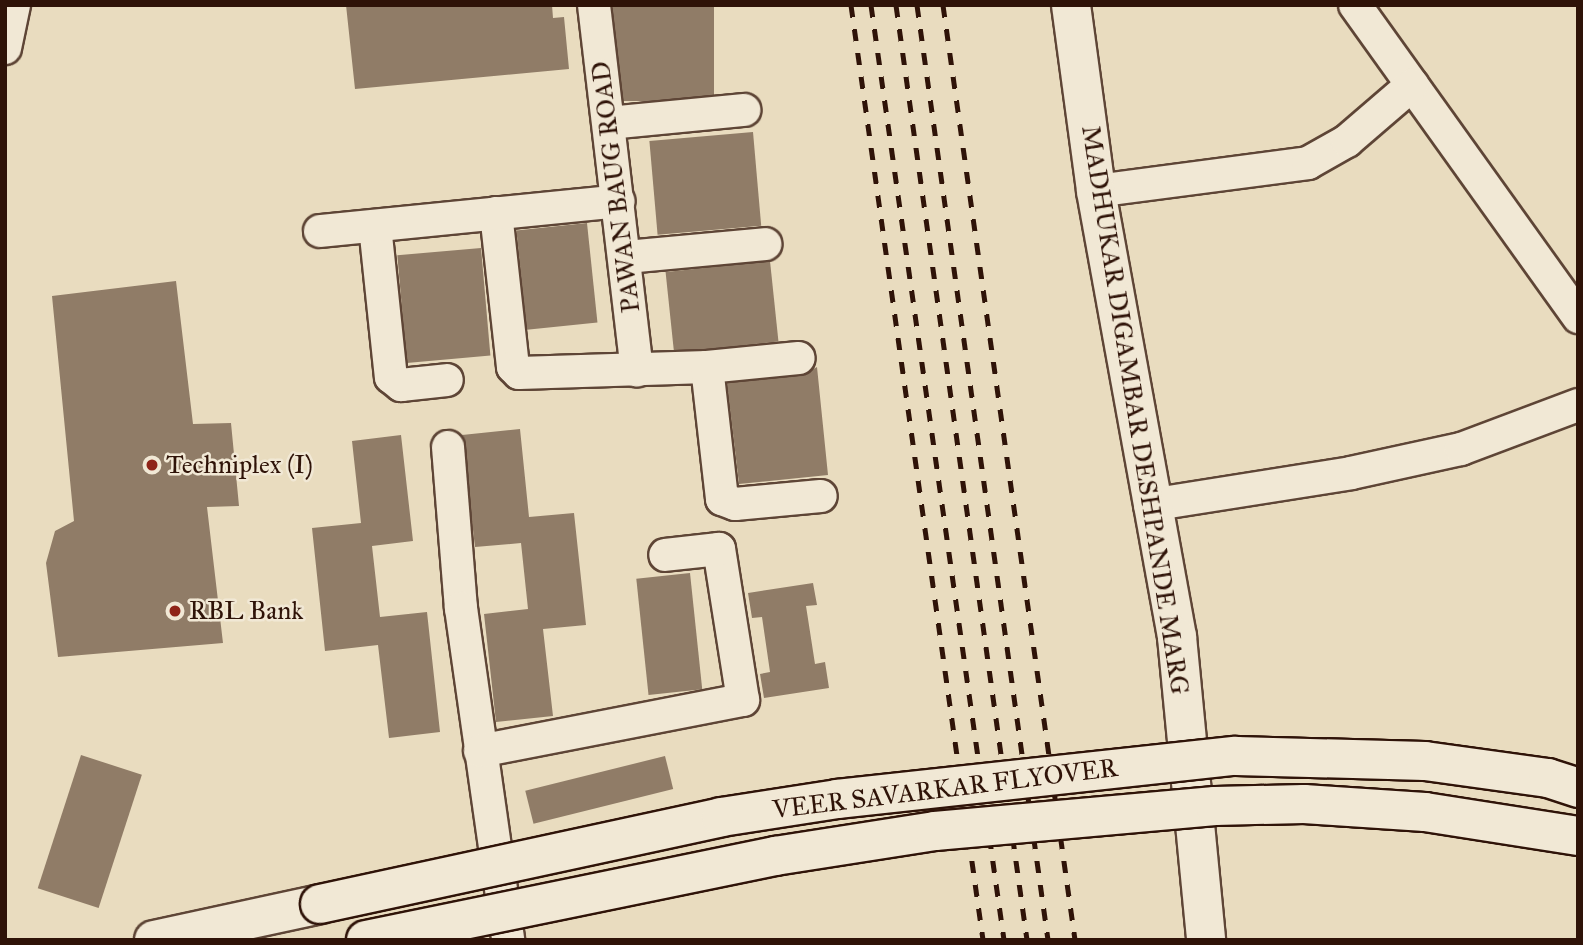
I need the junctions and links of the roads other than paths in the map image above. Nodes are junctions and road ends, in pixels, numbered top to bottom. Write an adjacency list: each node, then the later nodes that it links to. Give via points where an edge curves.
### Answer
1 (14, 5): 5 (street)
2 (594, 5): 8 (street, PAWAN BAUG ROAD)
3 (1071, 5): 9 (main road, MADHUKAR DIGAMBAR DESHPANDE MARG)
4 (1355, 5): 6 (street)
5 (5, 48)
6 (1412, 85): 9 (street, via 1347,141 1308,163); 16 (street)
7 (744, 110): 8 (street)
8 (608, 123): 10 (street, PAWAN BAUG ROAD)
9 (1096, 191): 24 (main road, MADHUKAR DIGAMBAR DESHPANDE MARG)
10 (618, 201): 11 (street); 15 (street, PAWAN BAUG ROAD)
11 (496, 213): 12 (street); 19 (street, via 513,367 529,376)
12 (375, 226): 13 (street); 20 (street, via 391,377 401,385)
13 (320, 232)
14 (765, 244): 15 (street)
15 (626, 257): 19 (street, PAWAN BAUG ROAD)
16 (1578, 317)
17 (799, 358): 18 (street)
18 (708, 367): 19 (street); 23 (street, via 722,499 735,503)
19 (637, 370)
20 (447, 380)
21 (1578, 405): 24 (street, via 1461,449 1351,474)
22 (448, 447): 26 (street)
23 (821, 496)
24 (1150, 505): 33 (main road, MADHUKAR DIGAMBAR DESHPANDE MARG, via 1177,638)
25 (664, 555): 26 (street, via 719,549 743,700)
26 (480, 751): 32 (street)
27 (1578, 788): 29 (main road, VEER SAVARKAR FLYOVER, bridge, via 1548,778 1425,761 1236,756 734,815 320,904)
28 (1578, 836): 31 (main road, VEER SAVARKAR FLYOVER, bridge, via 1425,812 1304,804 1215,806 935,831 788,853)
29 (240, 928): 30 (main road, VEER SAVARKAR FLYOVER)
30 (154, 940)
31 (366, 940)
32 (508, 940)
33 (1206, 940)

